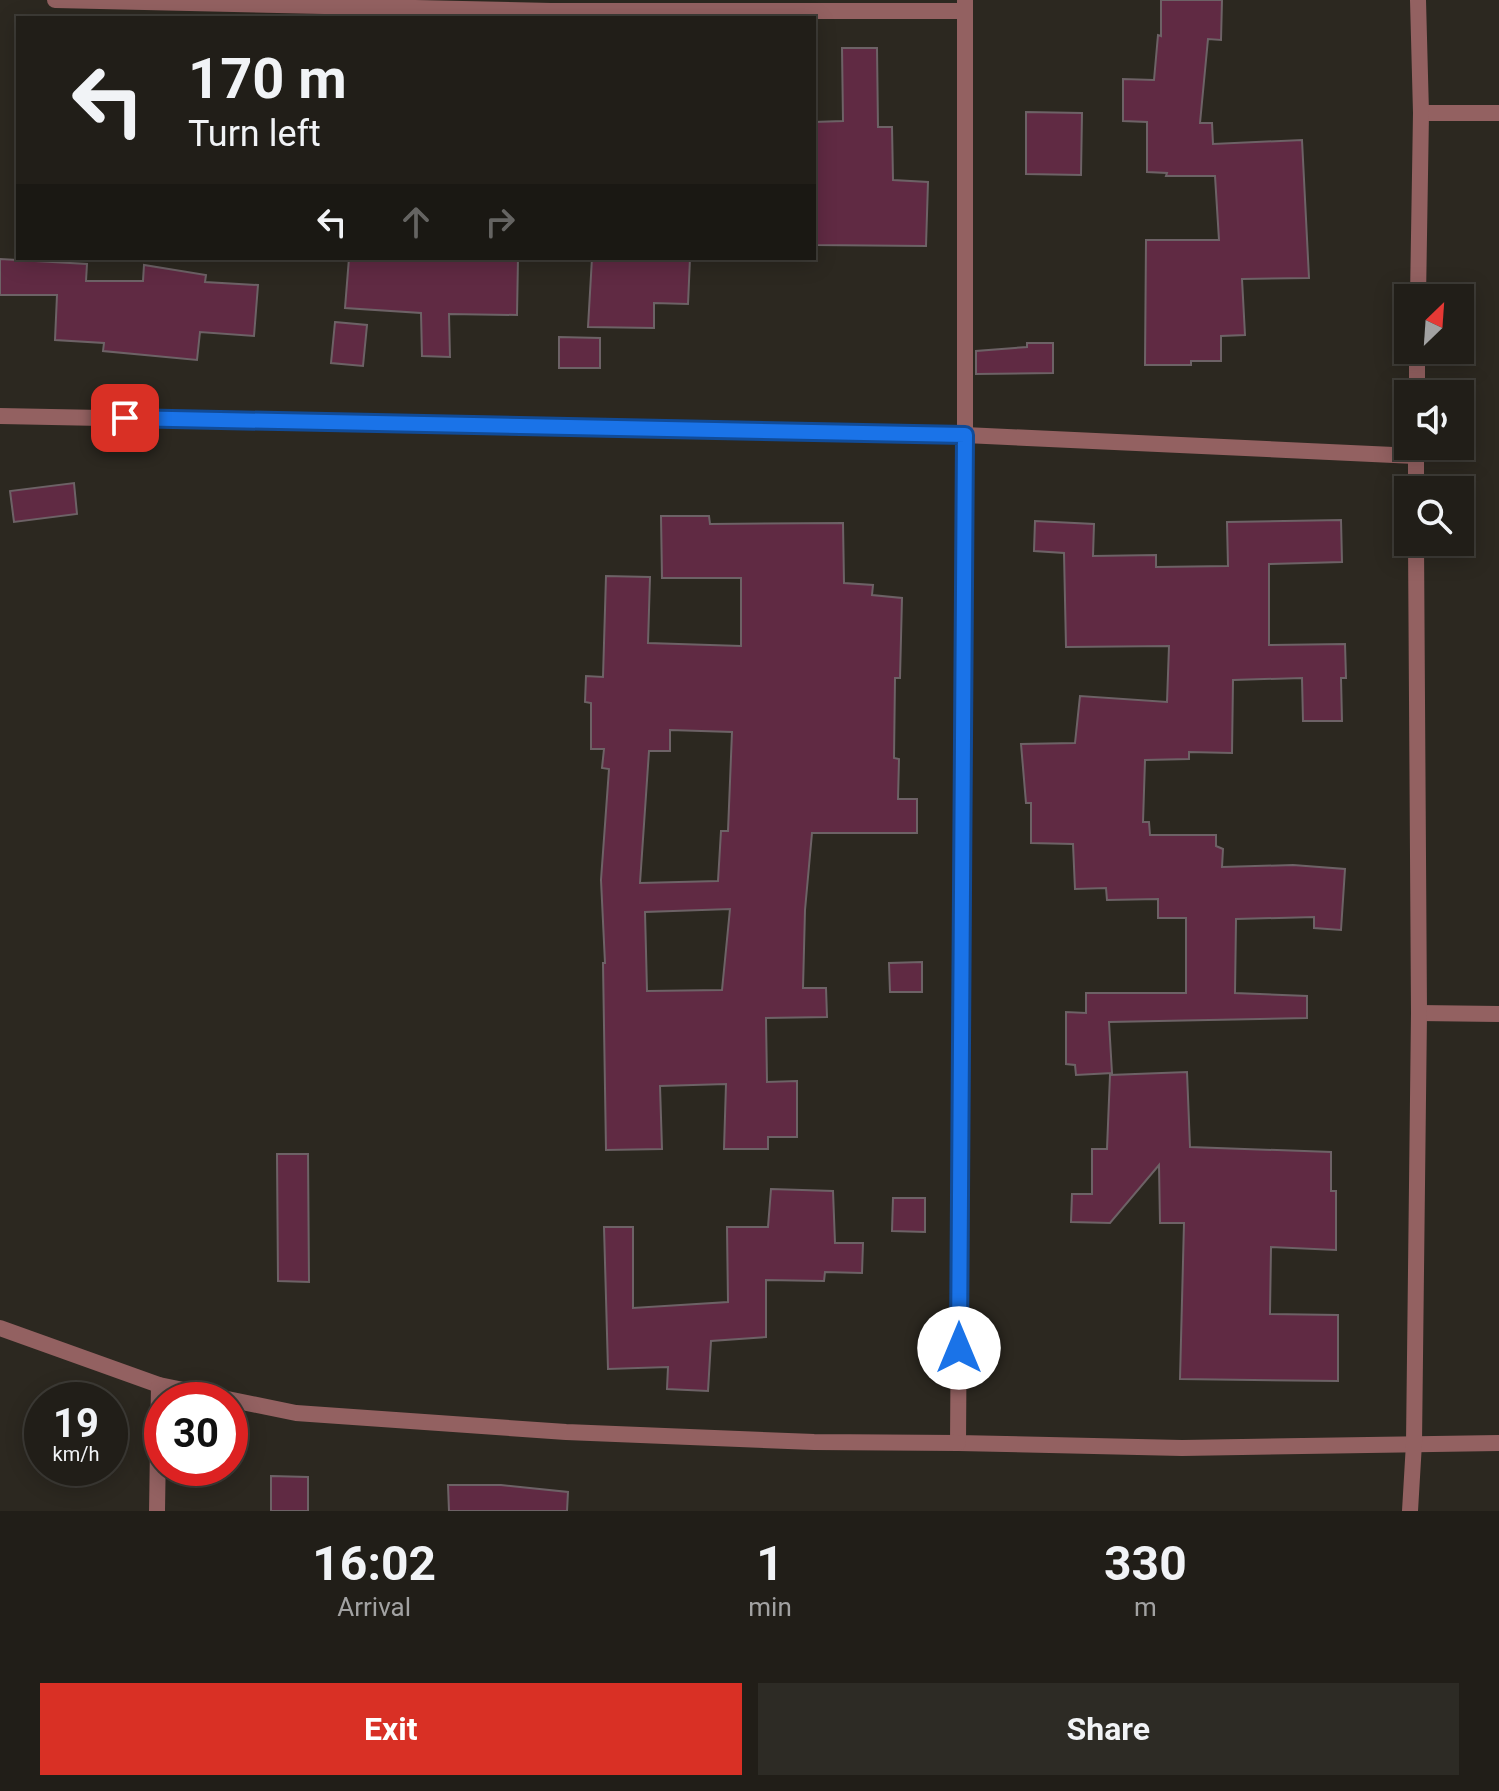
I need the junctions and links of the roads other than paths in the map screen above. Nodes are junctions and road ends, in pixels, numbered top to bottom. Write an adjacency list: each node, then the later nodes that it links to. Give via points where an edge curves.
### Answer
1 (55, 0): 2 (street)
2 (147, 0): 4 (street)
3 (1418, 0): 6 (street)
4 (551, 6): 5 (street)
5 (964, 6): 10 (street)
6 (1421, 113): 7 (street); 8 (street)
7 (1499, 113)
8 (1418, 284)
9 (0, 416): 10 (street)
10 (965, 435): 11 (street); 18 (street)
11 (1394, 450)
12 (1416, 556): 13 (street)
13 (1419, 1013): 14 (street); 19 (street)
14 (1499, 1014)
15 (0, 1328): 16 (street)
16 (151, 1382)
17 (248, 1403): 18 (street, via 296,1413 550,1431)
18 (958, 1443): 19 (street, via 1182,1448)
19 (1414, 1443): 20 (street); 23 (street)
20 (1499, 1443)
21 (157, 1486): 22 (street)
22 (157, 1511)
23 (1410, 1511)

